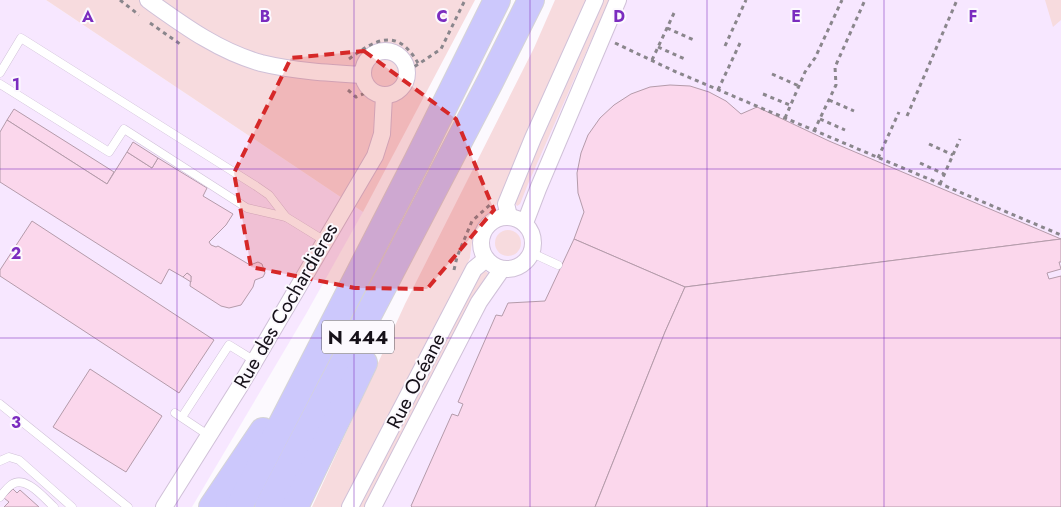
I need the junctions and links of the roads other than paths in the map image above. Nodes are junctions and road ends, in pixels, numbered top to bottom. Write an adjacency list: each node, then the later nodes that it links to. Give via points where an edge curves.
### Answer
1 (148, 0): 7 (street, via 219,47 260,62 302,71)
2 (498, 0): 20 (highway, N 444)
3 (531, 0): 10 (highway, N 444)
4 (595, 0): 11 (street, via 506,204)
5 (618, 0): 13 (street)
6 (0, 73): 12 (lane, via 21,38 256,186 269,195)
7 (363, 75): 9 (street, via 367,86); 9 (street, via 367,61 379,52 394,53 413,67 404,86 392,95)
8 (0, 84): 12 (lane, via 109,152 124,129 247,208)
9 (384, 96): 14 (street, Rue des Cochardières, via 382,134 374,156)
10 (446, 166): 31 (highway, N 444); 32 (highway, via 450,189)
11 (509, 216): 13 (street); 16 (street, via 493,220 482,233 482,250)
12 (286, 217): 14 (lane)
13 (525, 223): 15 (street, via 533,235)
14 (325, 241): 19 (street, Rue des Cochardières)
15 (532, 253): 17 (lane); 18 (street, via 516,268)
16 (486, 259): 18 (street); 33 (street, Rue Océane, via 474,269)
17 (558, 266)
18 (502, 269): 34 (street, Rue Océane, via 479,302)
19 (255, 361): 22 (street, Rue des Cochardières); 22 (lane, via 229,345 178,415)
20 (314, 364): 29 (highway, via 299,365 265,428); 30 (highway, N 444)
21 (0, 404): 27 (lane)
22 (208, 435): 28 (street, Rue des Cochardières)
23 (0, 461): 26 (lane, via 9,457 18,460)
24 (0, 497): 25 (lane, via 12,484 21,482)
25 (54, 507)
26 (72, 507)
27 (128, 507)
28 (164, 507)
29 (212, 507)
30 (239, 507)
31 (268, 507)
32 (295, 507)
33 (350, 507)
34 (373, 507)

